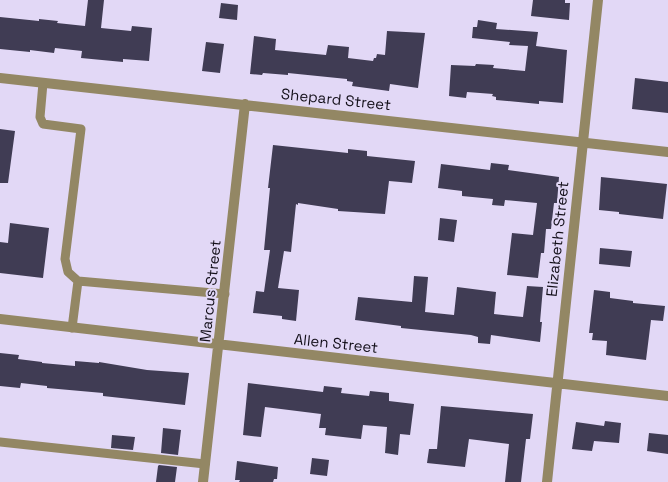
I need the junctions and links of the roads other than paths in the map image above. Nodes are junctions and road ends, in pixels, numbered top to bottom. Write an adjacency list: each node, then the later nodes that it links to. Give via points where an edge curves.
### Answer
1 (598, 0): 5 (street, Elizabeth Street)
2 (0, 78): 3 (street, Shepard Street)
3 (43, 83): 4 (street, Shepard Street); 7 (lane, via 40,117 43,124 81,129 65,260 68,272)
4 (245, 104): 5 (street, Shepard Street); 8 (street, Marcus Street)
5 (582, 142): 6 (street, Shepard Street); 12 (street, Elizabeth Street)
6 (668, 152)
7 (78, 281): 8 (lane); 10 (lane)
8 (225, 294): 11 (street, Marcus Street)
9 (0, 320): 10 (street, Allen Street)
10 (72, 328): 11 (street, Allen Street)
11 (219, 344): 12 (street, Allen Street); 15 (street, Marcus Street)
12 (557, 383): 13 (street, Allen Street); 17 (street, Elizabeth Street)
13 (668, 396)
14 (0, 442): 15 (lane)
15 (205, 464): 16 (street, Marcus Street)
16 (203, 482)
17 (547, 482)

